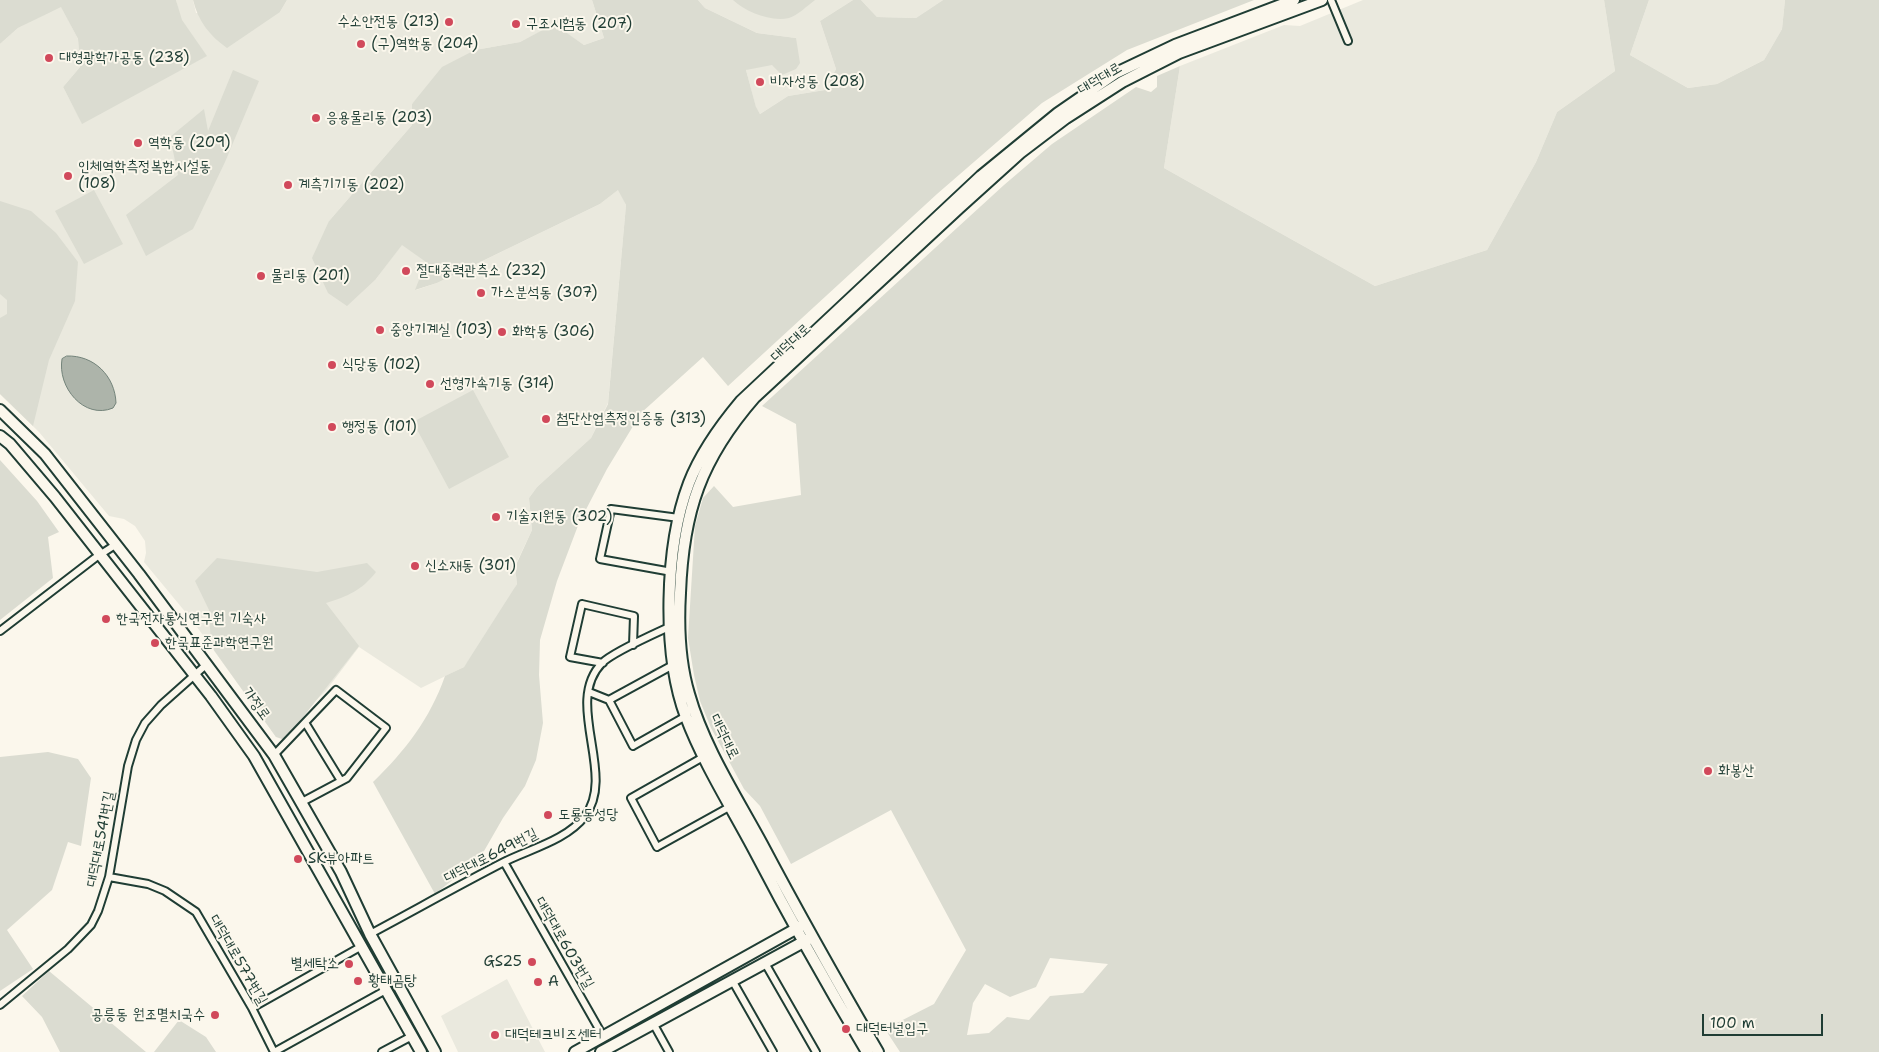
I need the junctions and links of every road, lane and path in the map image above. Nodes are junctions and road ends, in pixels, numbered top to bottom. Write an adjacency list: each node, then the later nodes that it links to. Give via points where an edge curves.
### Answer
1 (1294, 0): 7 (main road, 대덕대로, via 1175,45 1116,73 1023,139 741,400 701,456)
2 (1322, 0): 29 (main road, 대덕대로, via 1179,53 1122,82 1066,118 1020,153 755,397 716,447 691,504 683,541 678,630 681,662 703,733)
3 (1331, 0): 4 (street)
4 (1348, 41)
5 (0, 410): 8 (main road, 가정로, via 44,454)
6 (0, 436): 9 (main road, via 10,444)
7 (679, 518): 10 (main road, 대덕대로); 10 (street, via 611,509 600,559)
8 (116, 545): 9 (street); 15 (main road, 가정로)
9 (100, 555): 12 (street); 17 (main road)
10 (672, 572): 11 (main road, 대덕대로)
11 (669, 626): 13 (street, 대덕대로649번길); 16 (main road, 대덕대로)
12 (0, 631)
13 (633, 645): 14 (street, 대덕대로649번길); 14 (street, via 634,616 582,604 570,657)
14 (603, 663): 18 (street, 대덕대로649번길)
15 (207, 664): 17 (street, 대덕대로541번길); 22 (main road, 가정로)
16 (673, 665): 19 (street); 20 (main road, 대덕대로)
17 (193, 675): 28 (street, 대덕대로541번길, via 145,723 136,740); 32 (main road, via 212,696 254,756)
18 (589, 692): 19 (street); 27 (street, 대덕대로649번길, via 591,743 597,782 594,799 586,815 566,833)
19 (609, 700): 20 (street, via 633,746)
20 (686, 716): 23 (main road, 대덕대로)
21 (306, 724): 22 (street); 24 (street); 24 (street, via 336,690 386,728)
22 (274, 755): 25 (main road, 가정로)
23 (705, 756): 26 (main road, 대덕대로); 26 (street, via 631,798 657,847)
24 (342, 781): 25 (street)
25 (302, 802): 30 (main road, 가정로, via 341,872)
26 (731, 806): 29 (main road, 대덕대로)
27 (504, 862): 30 (street, 대덕대로649번길); 40 (street, 대덕대로603번길)
28 (109, 876): 36 (street, 대덕대로541번길, via 98,911 80,938); 37 (street, 대덕대로577번길, via 165,890 196,912)
29 (800, 926): 31 (main road, 대덕대로); 40 (main road)
30 (370, 934): 45 (main road, 가정로)
31 (807, 940): 33 (main road); 50 (main road); 51 (main road)
32 (362, 946): 35 (main road); 37 (street)
33 (765, 963): 34 (main road); 49 (street)
34 (732, 980): 38 (main road); 48 (street)
35 (386, 990): 39 (main road); 42 (street)
36 (0, 1006)
37 (252, 1008): 42 (street, 대덕대로577번길)
38 (653, 1023): 41 (main road); 47 (street)
39 (412, 1036): 43 (street); 44 (main road)
40 (603, 1036): 46 (main road)
41 (606, 1051)
42 (274, 1052)
43 (382, 1052)
44 (421, 1052)
45 (435, 1052)
46 (575, 1052)
47 (669, 1052)
48 (773, 1052)
49 (816, 1052)
50 (867, 1052)
51 (878, 1052)

